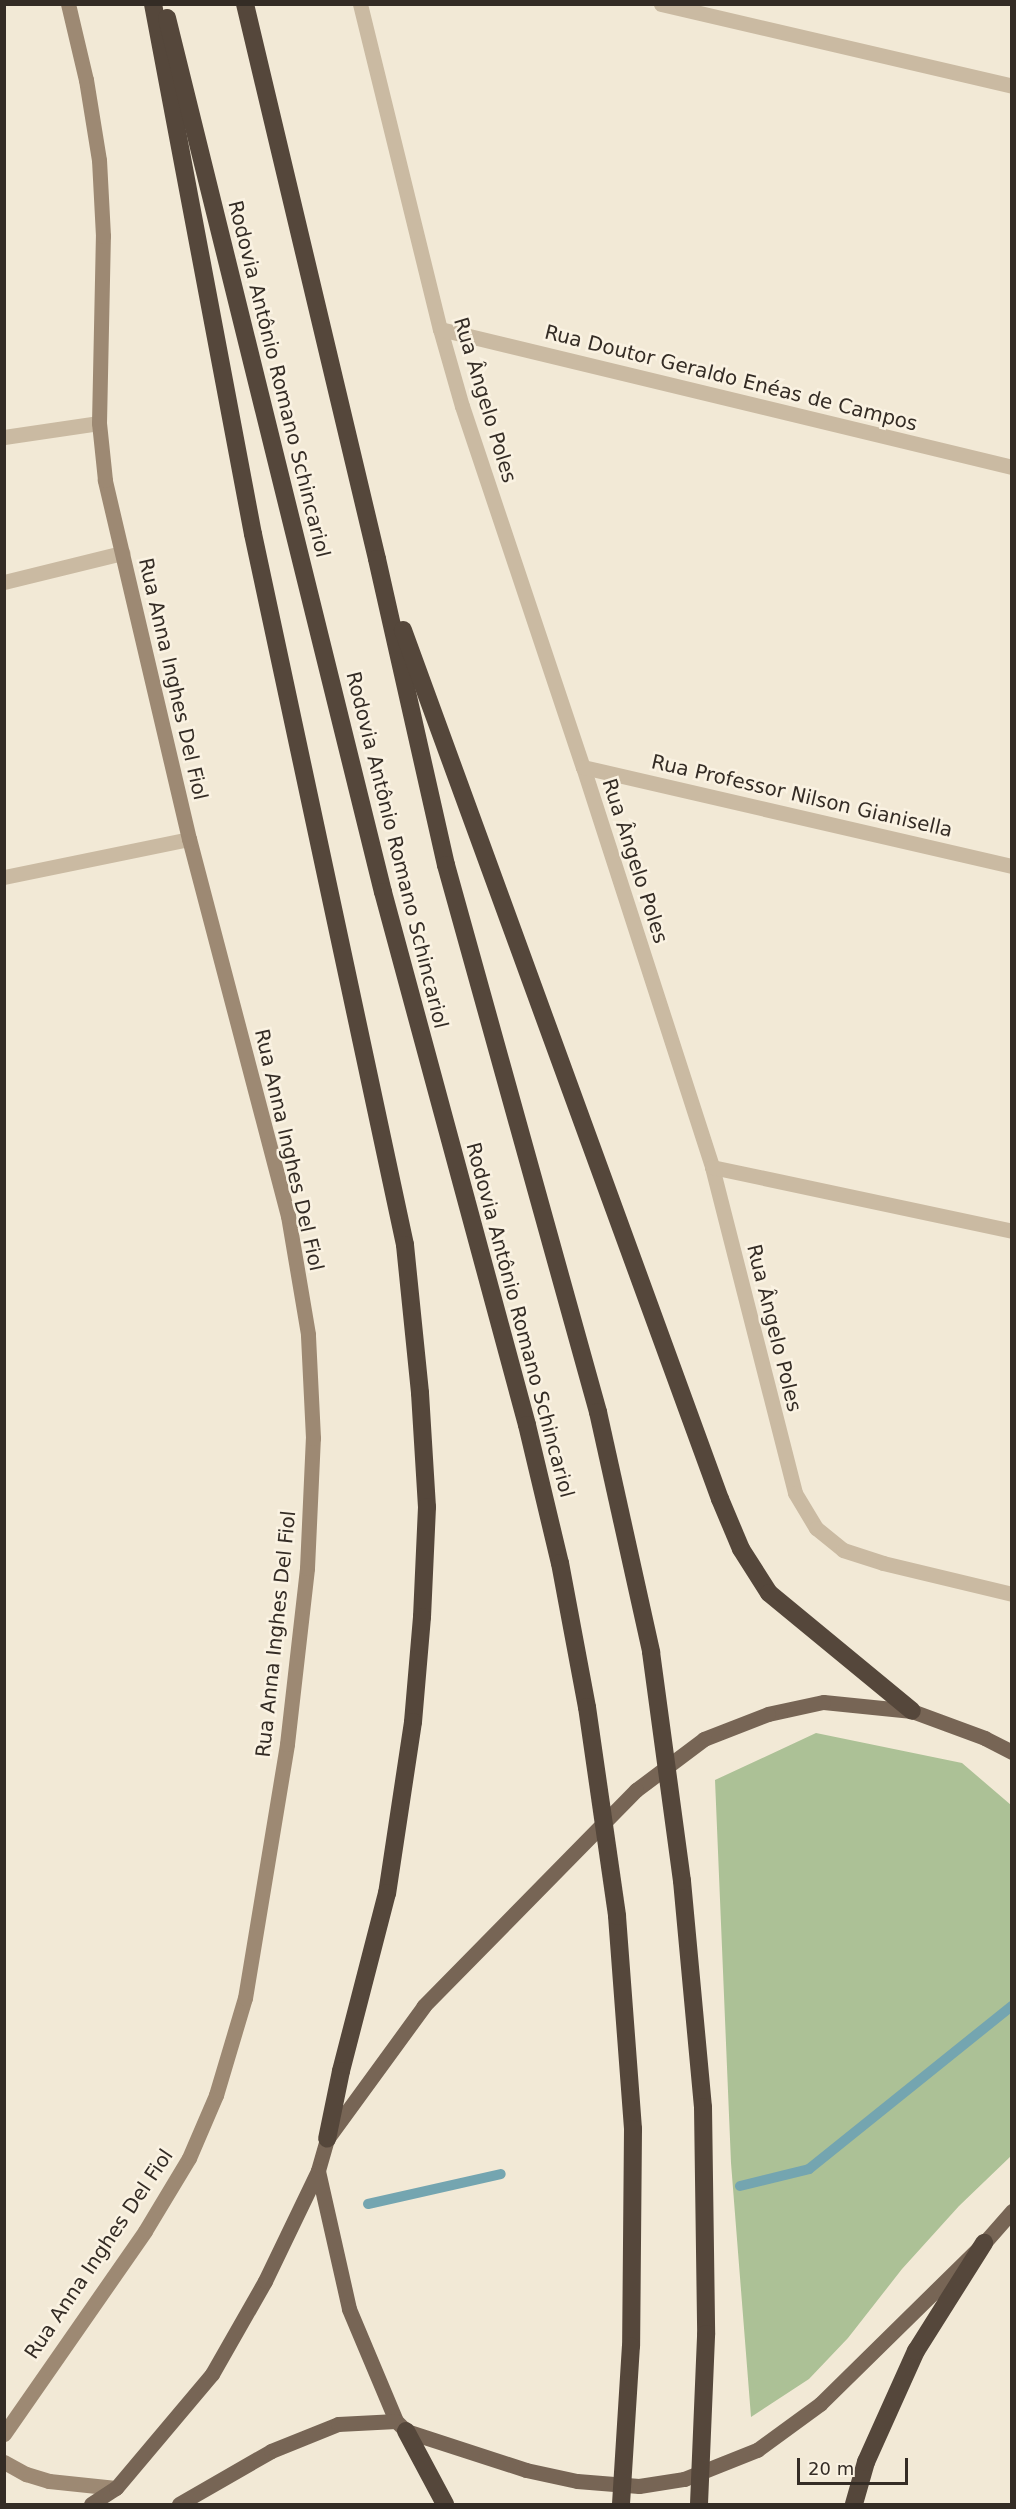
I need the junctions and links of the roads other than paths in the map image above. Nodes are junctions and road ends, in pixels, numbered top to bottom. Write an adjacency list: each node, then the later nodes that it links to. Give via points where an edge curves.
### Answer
1 (68, 4): 9 (street, Rua Anna Inghes Del Fiol, via 99,160 103,236)
2 (153, 4): 26 (highway, via 253,534 405,1245 420,1393 427,1507 413,1722 387,1893)
3 (164, 4): 37 (highway, Rodovia Antônio Romano Schincariol, bridge, via 383,892 527,1425 560,1563 587,1707 618,1916 633,2129 631,2346)
4 (245, 4): 13 (highway)
5 (360, 4): 8 (street, Rua Ângelo Poles)
6 (661, 4): 7 (street)
7 (1011, 87)
8 (440, 329): 11 (street, Rua Doutor Geraldo Enéas de Campos); 15 (street, Rua Ângelo Poles)
9 (99, 423): 10 (street); 12 (street, Rua Anna Inghes Del Fiol, via 105,480)
10 (4, 437)
11 (1011, 467)
12 (122, 554): 14 (street); 16 (street, Rua Anna Inghes Del Fiol)
13 (377, 559): 22 (highway, via 741,1549 769,1593); 38 (highway, bridge, via 446,865 598,1412 651,1652 682,1881 703,2107 706,2334)
14 (4, 582)
15 (583, 767): 17 (street, Rua Professor Nilson Gianisella); 19 (street, Rua Ângelo Poles)
16 (189, 839): 18 (street); 31 (street, Rua Anna Inghes Del Fiol, via 288,1216 308,1334 313,1438 307,1568 287,1744 245,1998 216,2094 189,2158 145,2231)
17 (1011, 866)
18 (4, 877)
19 (712, 1167): 20 (street); 21 (street, Rua Ângelo Poles, via 795,1493 816,1528 843,1550)
20 (1011, 1231)
21 (1011, 1594)
22 (912, 1710): 24 (main road); 26 (main road, via 823,1702 768,1714 704,1739 636,1790 424,2006)
23 (1011, 1737): 24 (main road)
24 (985, 1738): 25 (main road)
25 (1011, 1752)
26 (327, 2139): 27 (main road)
27 (318, 2171): 30 (main road, via 349,2309); 33 (main road, via 265,2281 212,2374)
28 (1011, 2211): 29 (main road)
29 (984, 2243): 30 (main road, via 820,2404 757,2450 684,2479 639,2486 577,2481 526,2470); 39 (highway, via 916,2351 867,2462)
30 (400, 2426): 35 (main road, via 339,2424 271,2451); 36 (highway)
31 (4, 2434)
32 (4, 2462): 33 (street, via 49,2481)
33 (116, 2488): 34 (main road)
34 (91, 2505)
35 (179, 2505)
36 (445, 2505)
37 (621, 2505)
38 (699, 2505)
39 (854, 2505)

